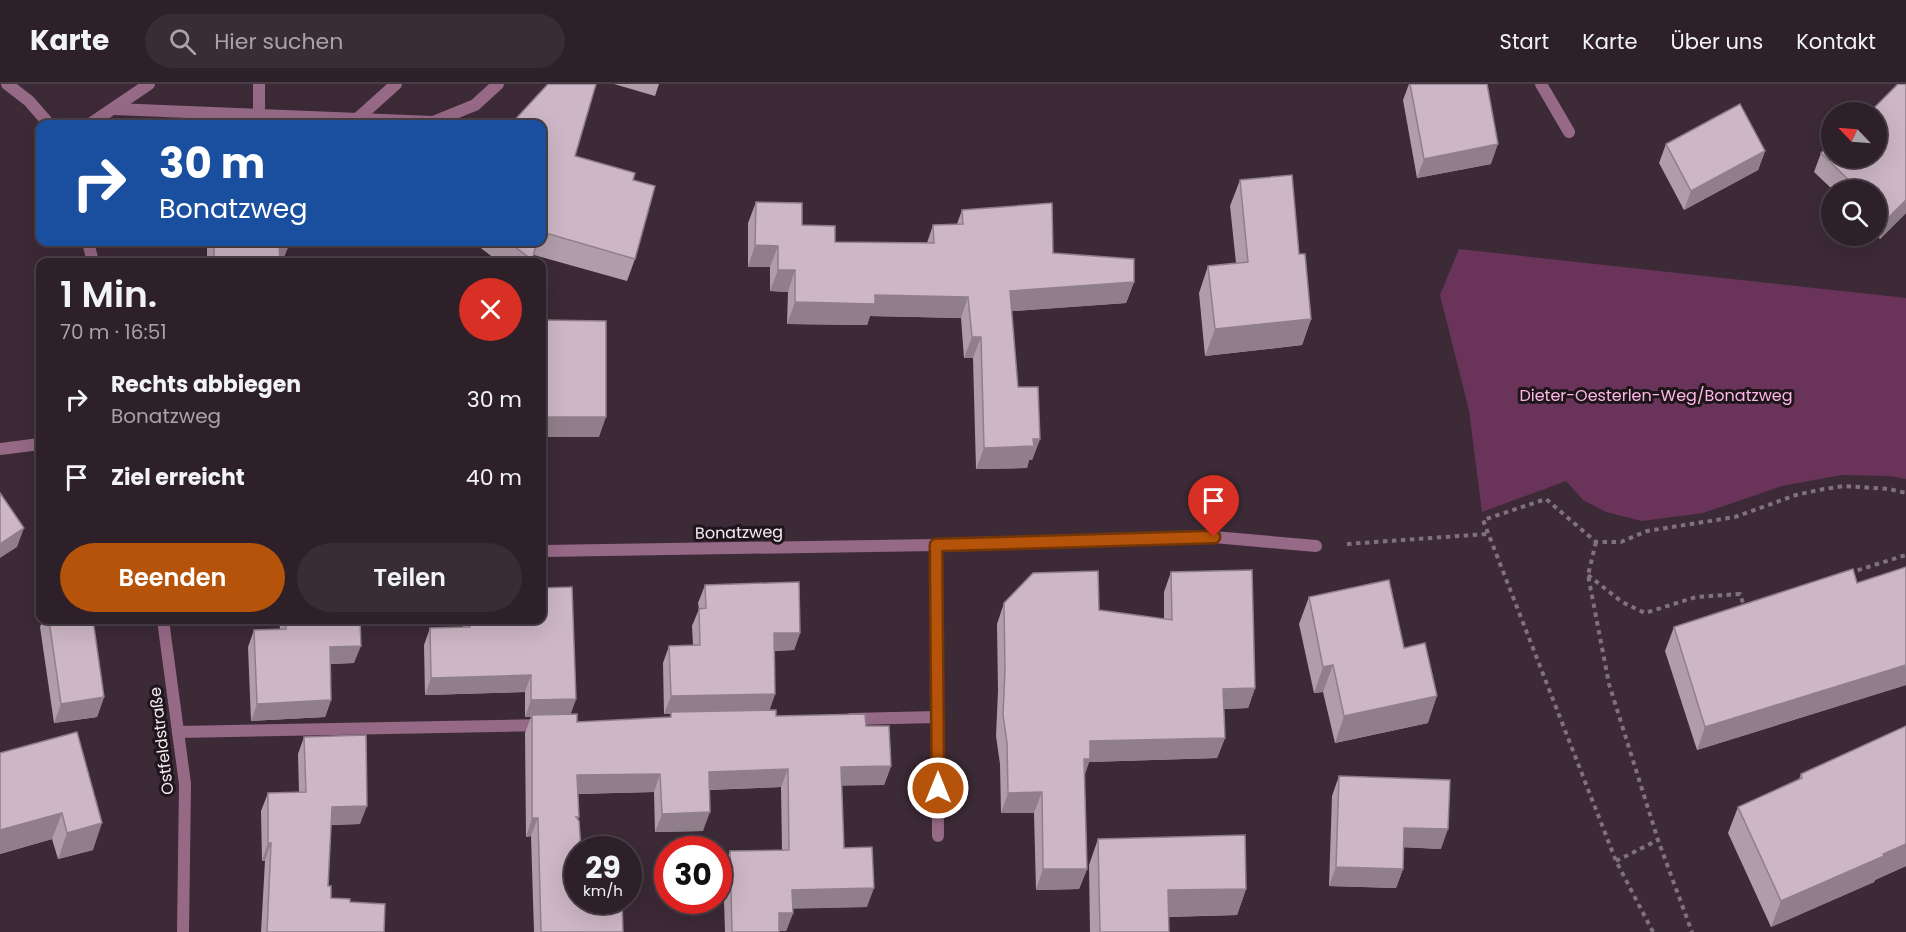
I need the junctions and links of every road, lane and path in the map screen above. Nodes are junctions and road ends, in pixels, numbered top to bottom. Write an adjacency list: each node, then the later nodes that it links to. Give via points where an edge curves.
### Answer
1 (7, 84): 10 (street)
2 (149, 84): 7 (street)
3 (258, 84): 8 (street)
4 (396, 84): 9 (street)
5 (498, 84): 13 (street, via 475,105)
6 (1541, 84): 14 (street)
7 (114, 109): 8 (street); 11 (street)
8 (259, 114): 9 (street)
9 (357, 118): 12 (street)
10 (46, 120)
11 (96, 120)
12 (395, 120)
13 (438, 120)
14 (1569, 132)
15 (36, 444): 16 (street)
16 (0, 449)
17 (1906, 493): 19 (path, via 1844,486 1818,490 1735,517 1647,531 1621,542)
18 (1487, 534): 19 (path, via 1483,520 1546,499); 21 (path); 34 (path)
19 (1596, 542): 24 (path)
20 (936, 545): 21 (street, Bonatzweg, via 1214,537); 22 (street, Bonatzweg); 28 (street)
21 (1316, 546)
22 (546, 551)
23 (1906, 555): 25 (path)
24 (1588, 575): 26 (path, via 1622,602 1645,613 1696,597 1740,594 1744,606); 33 (path, via 1609,684)
25 (1841, 576)
26 (1754, 603)
27 (164, 624): 31 (street, Ostfeldstraße)
28 (937, 717): 29 (street); 32 (street)
29 (844, 719)
30 (559, 725): 31 (street)
31 (178, 732): 35 (street, Ostfeldstraße, via 185,784)
32 (938, 836)
33 (1658, 840): 34 (path); 37 (path)
34 (1616, 861): 36 (path)
35 (183, 932)
36 (1653, 932)
37 (1692, 932)

